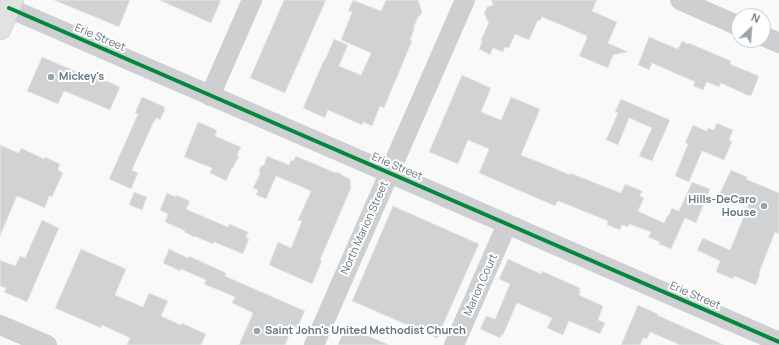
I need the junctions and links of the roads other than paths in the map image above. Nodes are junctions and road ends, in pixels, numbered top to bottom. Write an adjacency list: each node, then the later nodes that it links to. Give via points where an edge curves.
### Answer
1 (252, 0): 7 (street)
2 (465, 0): 8 (street, North Marion Street)
3 (680, 0): 5 (street)
4 (10, 4): 6 (main road); 7 (street, Erie Street)
5 (731, 22)
6 (0, 28)
7 (210, 96): 8 (street, Erie Street)
8 (389, 173): 9 (street, Erie Street); 13 (street, North Marion Street)
9 (507, 224): 11 (street, Erie Street); 14 (street, Marion Court)
10 (0, 325): 12 (street)
11 (779, 342)
12 (47, 345)
13 (314, 345)
14 (454, 345)

